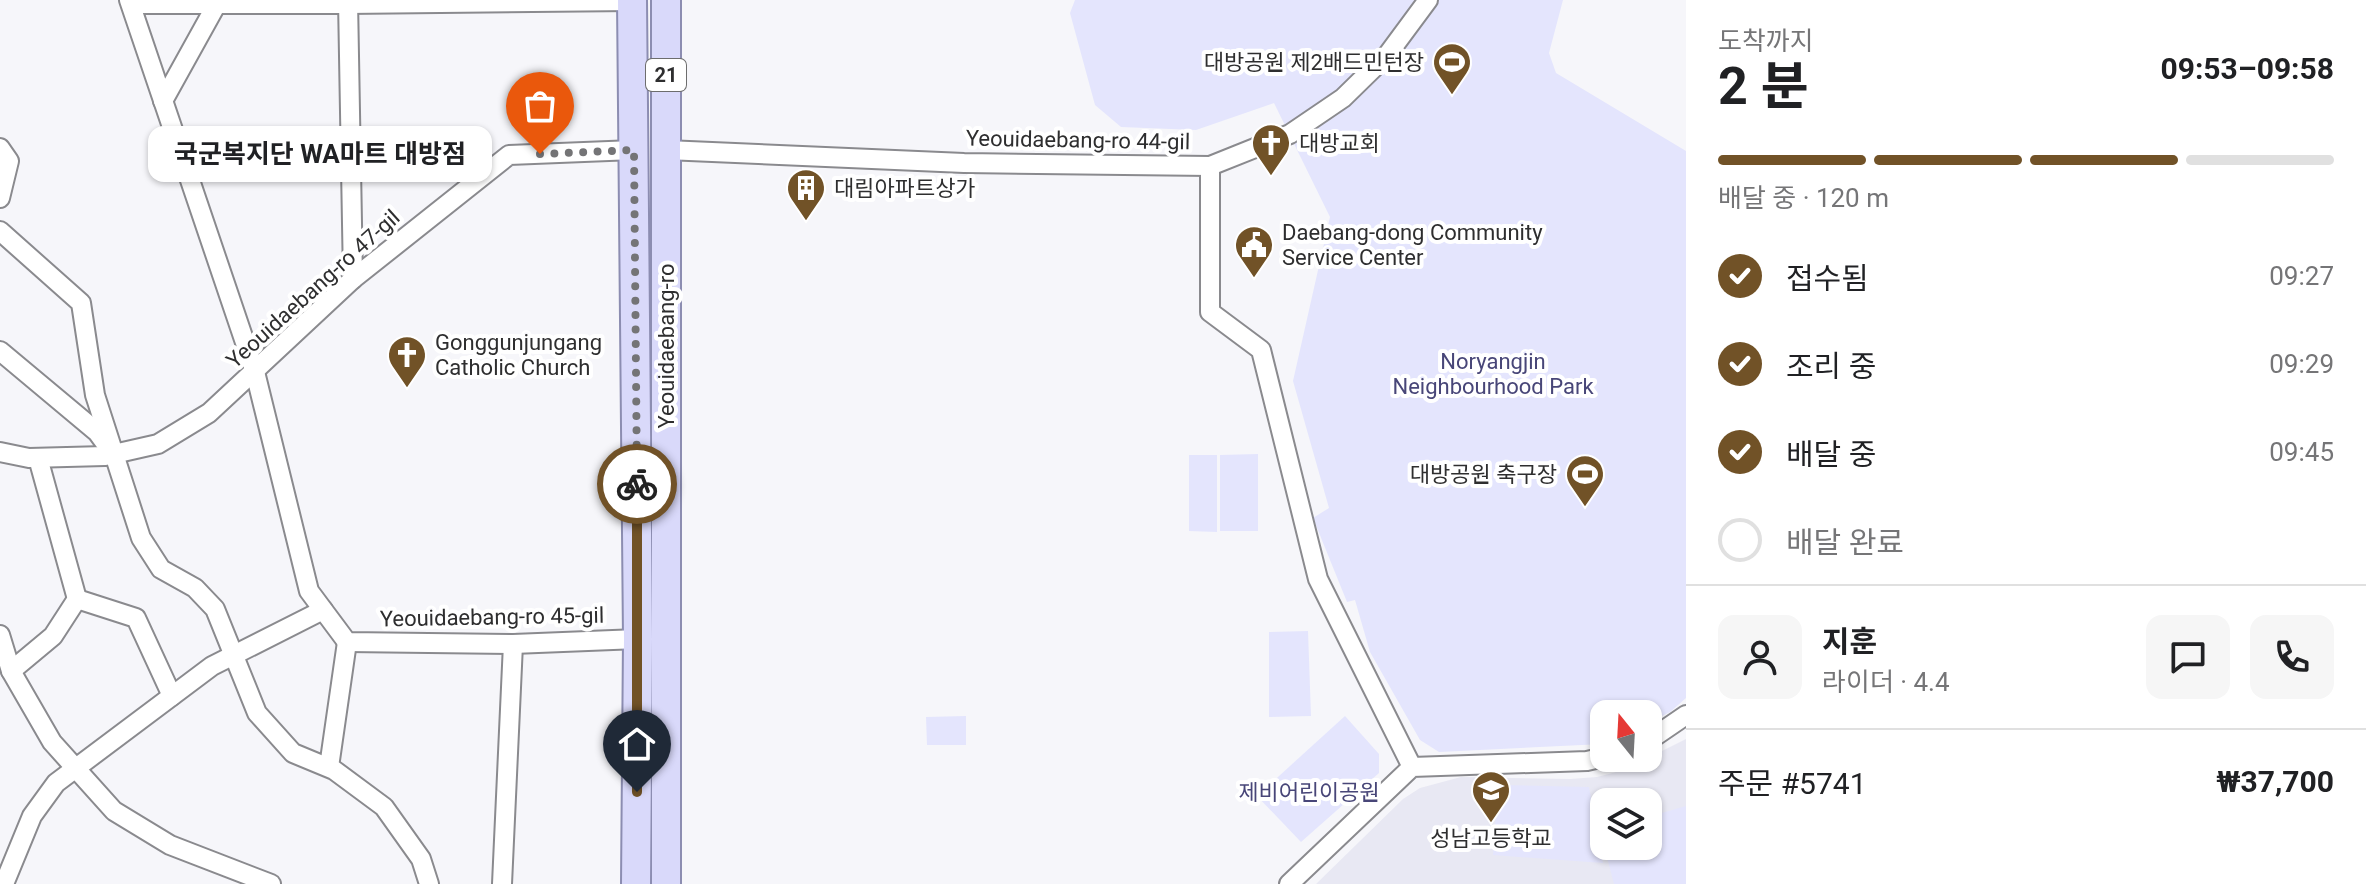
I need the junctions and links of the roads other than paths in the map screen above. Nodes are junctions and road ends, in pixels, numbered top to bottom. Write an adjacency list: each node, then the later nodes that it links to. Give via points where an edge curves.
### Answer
1 (632, 0): 6 (street); 9 (main road)
2 (666, 0): 10 (main road, Yeouidaebang-ro / 21)
3 (1428, 0): 11 (street, Yeouidaebang-ro 44-gil, via 1388,54 1343,98 1290,134)
4 (130, 2): 5 (street); 7 (street)
5 (219, 2): 6 (street); 7 (street)
6 (348, 2): 14 (street)
7 (163, 101): 16 (street)
8 (0, 148): 12 (street, via 9,161)
9 (634, 150): 14 (street, Yeouidaebang-ro 47-gil, via 509,155); 23 (main road)
10 (666, 150): 11 (street, Yeouidaebang-ro 44-gil, via 964,163); 40 (main road, Yeouidaebang-ro / 21)
11 (1210, 166): 33 (street, via 1210,312 1261,350 1318,579)
12 (0, 198)
13 (0, 231): 18 (street, via 81,303 95,395)
14 (353, 279): 16 (street, Yeouidaebang-ro 47-gil)
15 (0, 351): 18 (street, via 97,432)
16 (255, 372): 18 (street, Yeouidaebang-ro 47-gil, via 209,413 158,444); 21 (street, via 309,591)
17 (0, 452): 19 (street, Yeouidaebang-ro 47-gil)
18 (114, 454): 19 (street, Yeouidaebang-ro 47-gil); 26 (street, via 141,538 161,569 195,588 215,609)
19 (38, 458): 20 (street)
20 (77, 599): 27 (street, via 53,636); 28 (street, via 136,618)
21 (323, 610): 24 (street); 26 (street)
22 (0, 635): 27 (street)
23 (638, 639): 25 (street, Yeouidaebang-ro 45-gil); 39 (main road)
24 (347, 642): 25 (street, Yeouidaebang-ro 45-gil); 32 (street)
25 (513, 644): 38 (street)
26 (233, 654): 28 (street); 32 (street, via 257,713 293,753)
27 (11, 671): 34 (street, via 52,742)
28 (172, 696): 34 (street)
29 (1686, 715): 30 (street)
30 (1662, 731)
31 (1590, 760): 33 (street)
32 (329, 767): 37 (street, via 384,807 421,859)
33 (1412, 767): 41 (street)
34 (76, 769): 35 (street, via 56,783 32,816); 36 (street, via 114,811 170,845)
35 (4, 884)
36 (271, 884)
37 (429, 884)
38 (502, 884)
39 (636, 884)
40 (666, 884)
41 (1289, 884)

